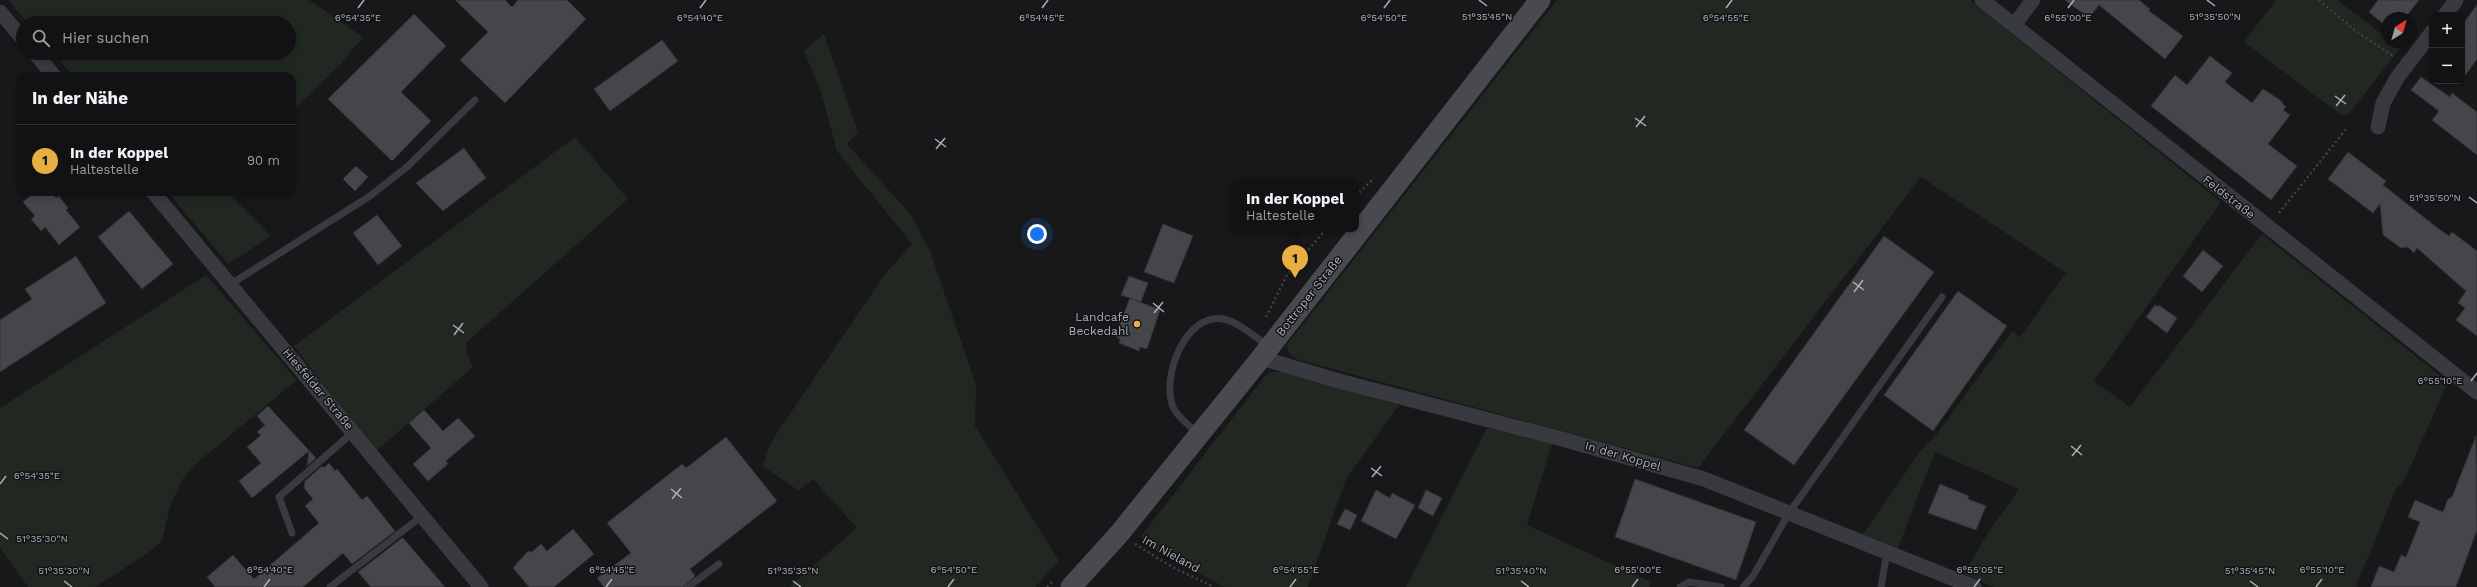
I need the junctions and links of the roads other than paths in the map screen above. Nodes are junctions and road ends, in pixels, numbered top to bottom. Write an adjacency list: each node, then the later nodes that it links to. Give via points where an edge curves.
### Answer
1 (1540, 0): 17 (main road, Bottroper Straße)
2 (1982, 0): 7 (street, Feldstraße)
3 (2033, 0): 7 (street)
4 (2456, 0): 6 (street)
5 (0, 12): 8 (street)
6 (2447, 12)
7 (2014, 25): 18 (street, Feldstraße)
8 (16, 31)
9 (2429, 36): 13 (street, via 2383,103)
10 (41, 60): 11 (street)
11 (51, 72)
12 (475, 100): 15 (lane, via 407,167 370,196)
13 (2378, 127)
14 (156, 196): 15 (street, Hiesfelder Straße)
15 (231, 284): 19 (street, Hiesfelder Straße)
16 (1942, 297): 21 (lane)
17 (1266, 352): 20 (main road, Bottroper Straße); 20 (lane, via 1235,324 1223,320 1208,320 1194,328 1182,343 1174,360 1169,385 1172,406 1176,414); 21 (street, In der Koppel, via 1339,381 1704,479)
18 (2477, 392)
19 (353, 432): 22 (street, Hiesfelder Straße); 23 (lane, via 280,497)
20 (1199, 435): 29 (main road, Bottroper Straße, via 1119,534)
21 (1789, 513): 24 (street, In der Koppel); 32 (lane, via 1753,576)
22 (422, 516): 26 (lane); 27 (street, Hiesfelder Straße)
23 (292, 533)
24 (1887, 552): 33 (lane); 34 (street, In der Koppel)
25 (718, 564): 28 (lane)
26 (330, 587)
27 (481, 587)
28 (688, 587)
29 (1071, 587)
30 (1680, 587): 31 (lane, via 1689,582)
31 (1721, 587)
32 (1743, 587)
33 (1881, 587)
34 (1974, 587)

